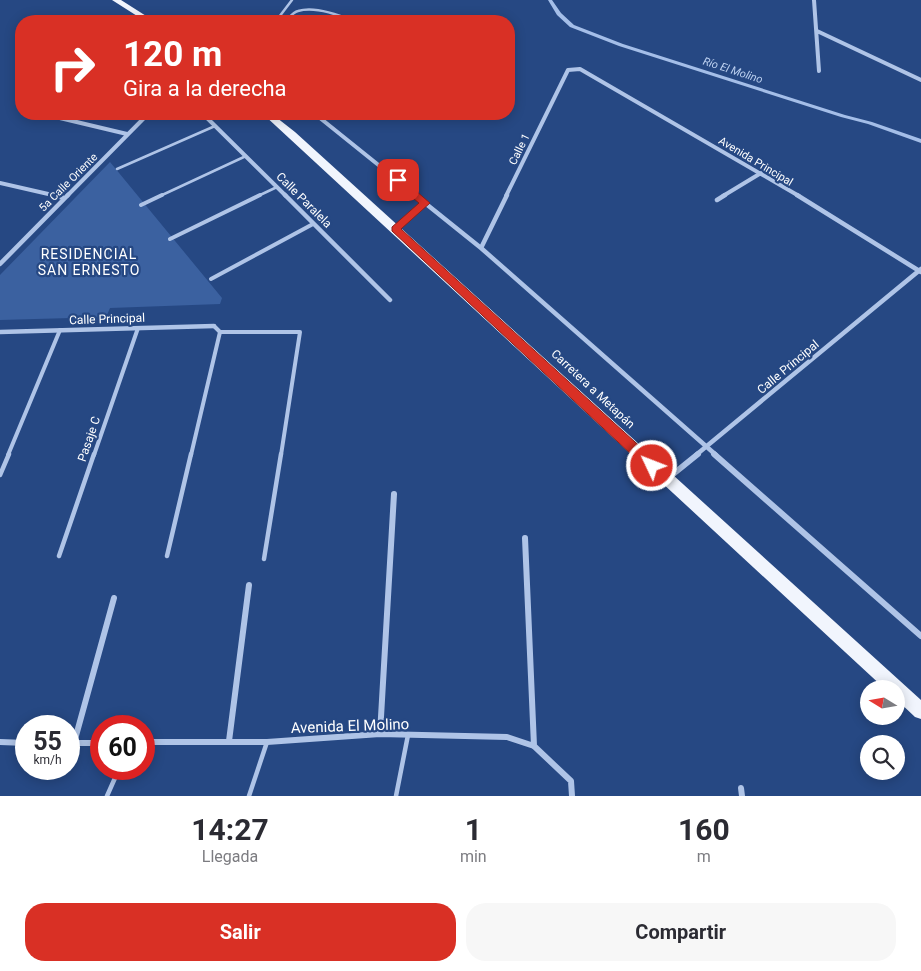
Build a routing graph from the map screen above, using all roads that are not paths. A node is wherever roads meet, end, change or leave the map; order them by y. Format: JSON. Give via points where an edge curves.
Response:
{"nodes":[{"id":1,"x":116,"y":0,"type":"edge"},
{"id":2,"x":292,"y":0,"type":"edge"},
{"id":3,"x":814,"y":0,"type":"edge"},
{"id":4,"x":140,"y":15,"type":"edge"},
{"id":5,"x":281,"y":15,"type":"edge"},
{"id":6,"x":291,"y":15,"type":"edge"},
{"id":7,"x":337,"y":15,"type":"edge"},
{"id":8,"x":817,"y":30,"type":"junction"},
{"id":9,"x":580,"y":69,"type":"joint"},
{"id":10,"x":819,"y":72,"type":"dead end"},
{"id":11,"x":921,"y":80,"type":"edge"},
{"id":12,"x":68,"y":120,"type":"edge"},
{"id":13,"x":142,"y":120,"type":"edge"},
{"id":14,"x":209,"y":120,"type":"edge"},
{"id":15,"x":274,"y":120,"type":"edge"},
{"id":16,"x":322,"y":120,"type":"edge"},
{"id":17,"x":215,"y":126,"type":"junction"},
{"id":18,"x":128,"y":134,"type":"junction"},
{"id":19,"x":246,"y":156,"type":"junction"},
{"id":20,"x":117,"y":170,"type":"dead end"},
{"id":21,"x":761,"y":173,"type":"junction"},
{"id":22,"x":0,"y":183,"type":"edge"},
{"id":23,"x":277,"y":187,"type":"junction"},
{"id":24,"x":64,"y":198,"type":"junction"},
{"id":25,"x":717,"y":200,"type":"dead end"},
{"id":26,"x":425,"y":203,"type":"junction"},
{"id":27,"x":141,"y":206,"type":"dead end"},
{"id":28,"x":314,"y":224,"type":"junction"},
{"id":29,"x":395,"y":229,"type":"junction"},
{"id":30,"x":170,"y":239,"type":"dead end"},
{"id":31,"x":481,"y":248,"type":"junction"},
{"id":32,"x":0,"y":264,"type":"edge"},
{"id":33,"x":920,"y":271,"type":"edge"},
{"id":34,"x":211,"y":279,"type":"dead end"},
{"id":35,"x":390,"y":300,"type":"dead end"},
{"id":36,"x":214,"y":326,"type":"joint"},
{"id":37,"x":138,"y":328,"type":"junction"},
{"id":38,"x":60,"y":330,"type":"junction"},
{"id":39,"x":0,"y":332,"type":"edge"},
{"id":40,"x":220,"y":332,"type":"junction"},
{"id":41,"x":708,"y":447,"type":"junction"},
{"id":42,"x":0,"y":475,"type":"edge"},
{"id":43,"x":667,"y":479,"type":"junction"},
{"id":44,"x":394,"y":494,"type":"dead end"},
{"id":45,"x":525,"y":538,"type":"dead end"},
{"id":46,"x":59,"y":556,"type":"dead end"},
{"id":47,"x":167,"y":556,"type":"dead end"},
{"id":48,"x":264,"y":559,"type":"dead end"},
{"id":49,"x":249,"y":586,"type":"dead end"},
{"id":50,"x":114,"y":598,"type":"dead end"},
{"id":51,"x":921,"y":636,"type":"edge"},
{"id":52,"x":921,"y":711,"type":"edge"},
{"id":53,"x":79,"y":715,"type":"edge"},
{"id":54,"x":380,"y":734,"type":"junction"},
{"id":55,"x":408,"y":735,"type":"junction"},
{"id":56,"x":229,"y":741,"type":"junction"},
{"id":57,"x":0,"y":742,"type":"edge"},
{"id":58,"x":155,"y":742,"type":"edge"},
{"id":59,"x":267,"y":742,"type":"junction"},
{"id":60,"x":15,"y":743,"type":"edge"},
{"id":61,"x":534,"y":746,"type":"junction"},
{"id":62,"x":114,"y":780,"type":"edge"},
{"id":63,"x":107,"y":796,"type":"edge"},
{"id":64,"x":249,"y":796,"type":"edge"},
{"id":65,"x":396,"y":796,"type":"edge"},
{"id":66,"x":572,"y":796,"type":"edge"}],
"edges":[{"from":1,"to":4,"type":"main road"},
{"from":2,"to":5,"type":"lane"},
{"from":3,"to":8,"type":"street"},
{"from":6,"to":7,"type":"lane","via":[[304,10]]},
{"from":8,"to":10,"type":"street"},
{"from":8,"to":11,"type":"street"},
{"from":9,"to":21,"type":"street","name":"Avenida Principal"},
{"from":9,"to":31,"type":"street","name":"Calle 1","via":[[568,70]]},
{"from":12,"to":18,"type":"street"},
{"from":13,"to":18,"type":"street","name":"5a Calle Oriente"},
{"from":14,"to":17,"type":"street","name":"Calle Paralela"},
{"from":15,"to":29,"type":"main road","name":"Carretera a Metapán"},
{"from":16,"to":26,"type":"street"},
{"from":17,"to":19,"type":"street","name":"Calle Paralela"},
{"from":17,"to":20,"type":"lane"},
{"from":18,"to":24,"type":"street","name":"5a Calle Oriente"},
{"from":19,"to":23,"type":"street","name":"Calle Paralela"},
{"from":19,"to":27,"type":"lane"},
{"from":21,"to":25,"type":"street"},
{"from":21,"to":33,"type":"street","name":"Avenida Principal"},
{"from":22,"to":24,"type":"street"},
{"from":23,"to":28,"type":"street","name":"Calle Paralela"},
{"from":23,"to":30,"type":"lane"},
{"from":24,"to":32,"type":"street","name":"5a Calle Oriente"},
{"from":26,"to":29,"type":"street"},
{"from":26,"to":31,"type":"street"},
{"from":28,"to":34,"type":"lane"},
{"from":28,"to":35,"type":"street","name":"Calle Paralela"},
{"from":29,"to":43,"type":"main road","name":"Carretera a Metapán"},
{"from":31,"to":41,"type":"street"},
{"from":33,"to":41,"type":"street","name":"Calle Principal"},
{"from":36,"to":37,"type":"street","name":"Calle Principal"},
{"from":36,"to":40,"type":"lane"},
{"from":37,"to":38,"type":"street","name":"Calle Principal"},
{"from":37,"to":46,"type":"lane","name":"Pasaje C"},
{"from":38,"to":39,"type":"street","name":"Calle Principal"},
{"from":38,"to":42,"type":"lane"},
{"from":40,"to":47,"type":"lane"},
{"from":40,"to":48,"type":"lane","via":[[300,332]]},
{"from":41,"to":43,"type":"street","name":"Calle Principal"},
{"from":41,"to":51,"type":"street"},
{"from":43,"to":52,"type":"main road","name":"Carretera a Metapán"},
{"from":44,"to":54,"type":"street"},
{"from":45,"to":61,"type":"street"},
{"from":49,"to":56,"type":"street"},
{"from":50,"to":53,"type":"street"},
{"from":54,"to":55,"type":"street","name":"Avenida El Molino"},
{"from":54,"to":59,"type":"street","name":"Avenida El Molino"},
{"from":55,"to":61,"type":"street","name":"Avenida El Molino","via":[[507,737]]},
{"from":55,"to":65,"type":"lane"},
{"from":56,"to":58,"type":"street","name":"Avenida El Molino"},
{"from":56,"to":59,"type":"street","name":"Avenida El Molino"},
{"from":57,"to":60,"type":"street"},
{"from":59,"to":64,"type":"lane"},
{"from":61,"to":66,"type":"street","name":"Avenida El Molino","via":[[571,781]]},
{"from":62,"to":63,"type":"lane"}]}
